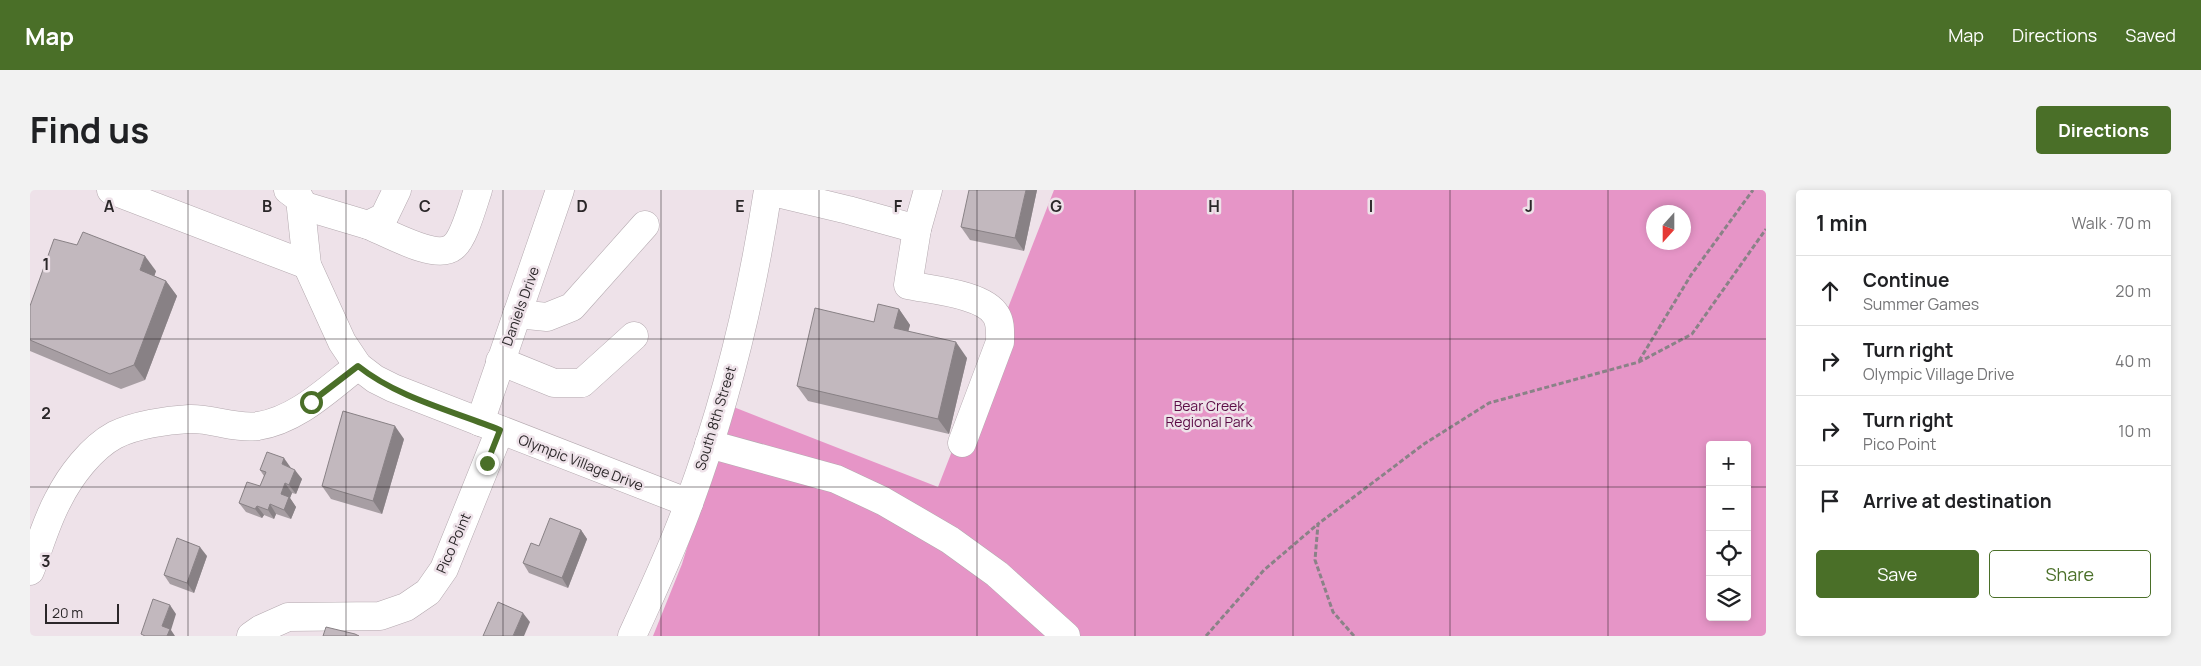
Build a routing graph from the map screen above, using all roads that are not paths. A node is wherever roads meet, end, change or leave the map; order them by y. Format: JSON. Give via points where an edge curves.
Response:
{"nodes":[{"id":1,"x":111,"y":190,"type":"edge"},
{"id":2,"x":397,"y":190,"type":"edge"},
{"id":3,"x":478,"y":190,"type":"edge"},
{"id":4,"x":560,"y":190,"type":"edge"},
{"id":5,"x":928,"y":190,"type":"edge"},
{"id":6,"x":768,"y":191,"type":"edge"},
{"id":7,"x":294,"y":197,"type":"edge"},
{"id":8,"x":368,"y":225,"type":"junction"},
{"id":9,"x":645,"y":225,"type":"dead end"},
{"id":10,"x":917,"y":229,"type":"junction"},
{"id":11,"x":307,"y":266,"type":"junction"},
{"id":12,"x":517,"y":314,"type":"junction"},
{"id":13,"x":634,"y":336,"type":"dead end"},
{"id":14,"x":500,"y":361,"type":"junction"},
{"id":15,"x":358,"y":366,"type":"junction"},
{"id":16,"x":490,"y":426,"type":"junction"},
{"id":17,"x":962,"y":443,"type":"dead end"},
{"id":18,"x":708,"y":444,"type":"junction"},
{"id":19,"x":689,"y":504,"type":"junction"},
{"id":20,"x":30,"y":571,"type":"edge"},
{"id":21,"x":251,"y":636,"type":"edge"},
{"id":22,"x":632,"y":636,"type":"edge"},
{"id":23,"x":1066,"y":636,"type":"edge"}],
"edges":[{"from":1,"to":11,"type":"street"},
{"from":2,"to":8,"type":"street","via":[[384,217]]},
{"from":3,"to":8,"type":"street","via":[[462,235],[453,248],[430,251]]},
{"from":4,"to":12,"type":"street","name":"Daniels Drive"},
{"from":5,"to":10,"type":"street"},
{"from":6,"to":10,"type":"street"},
{"from":6,"to":18,"type":"street","name":"South 8th Street","via":[[747,303]]},
{"from":7,"to":8,"type":"street"},
{"from":7,"to":11,"type":"street","name":"Olympic Village Drive"},
{"from":9,"to":12,"type":"street","via":[[572,307],[547,317]]},
{"from":10,"to":17,"type":"street","via":[[908,285],[976,299],[988,305],[1000,324],[1000,342]]},
{"from":11,"to":15,"type":"street","name":"Olympic Village Drive","via":[[342,342]]},
{"from":12,"to":14,"type":"street","name":"Daniels Drive"},
{"from":13,"to":14,"type":"street","via":[[582,383],[554,383]]},
{"from":14,"to":16,"type":"street","name":"Daniels Drive"},
{"from":15,"to":16,"type":"street","name":"Olympic Village Drive","via":[[393,388]]},
{"from":15,"to":20,"type":"street","via":[[285,418],[258,426],[230,426],[192,419],[164,421],[115,435],[90,454],[58,500]]},
{"from":16,"to":19,"type":"street","name":"Olympic Village Drive"},
{"from":16,"to":21,"type":"street","name":"Pico Point","via":[[444,569],[428,592],[406,607],[380,616],[288,618]]},
{"from":18,"to":19,"type":"street","name":"South 8th Street"},
{"from":18,"to":23,"type":"street","via":[[836,480],[883,501],[950,540],[997,574]]},
{"from":19,"to":22,"type":"street","name":"South 8th Street"}]}
